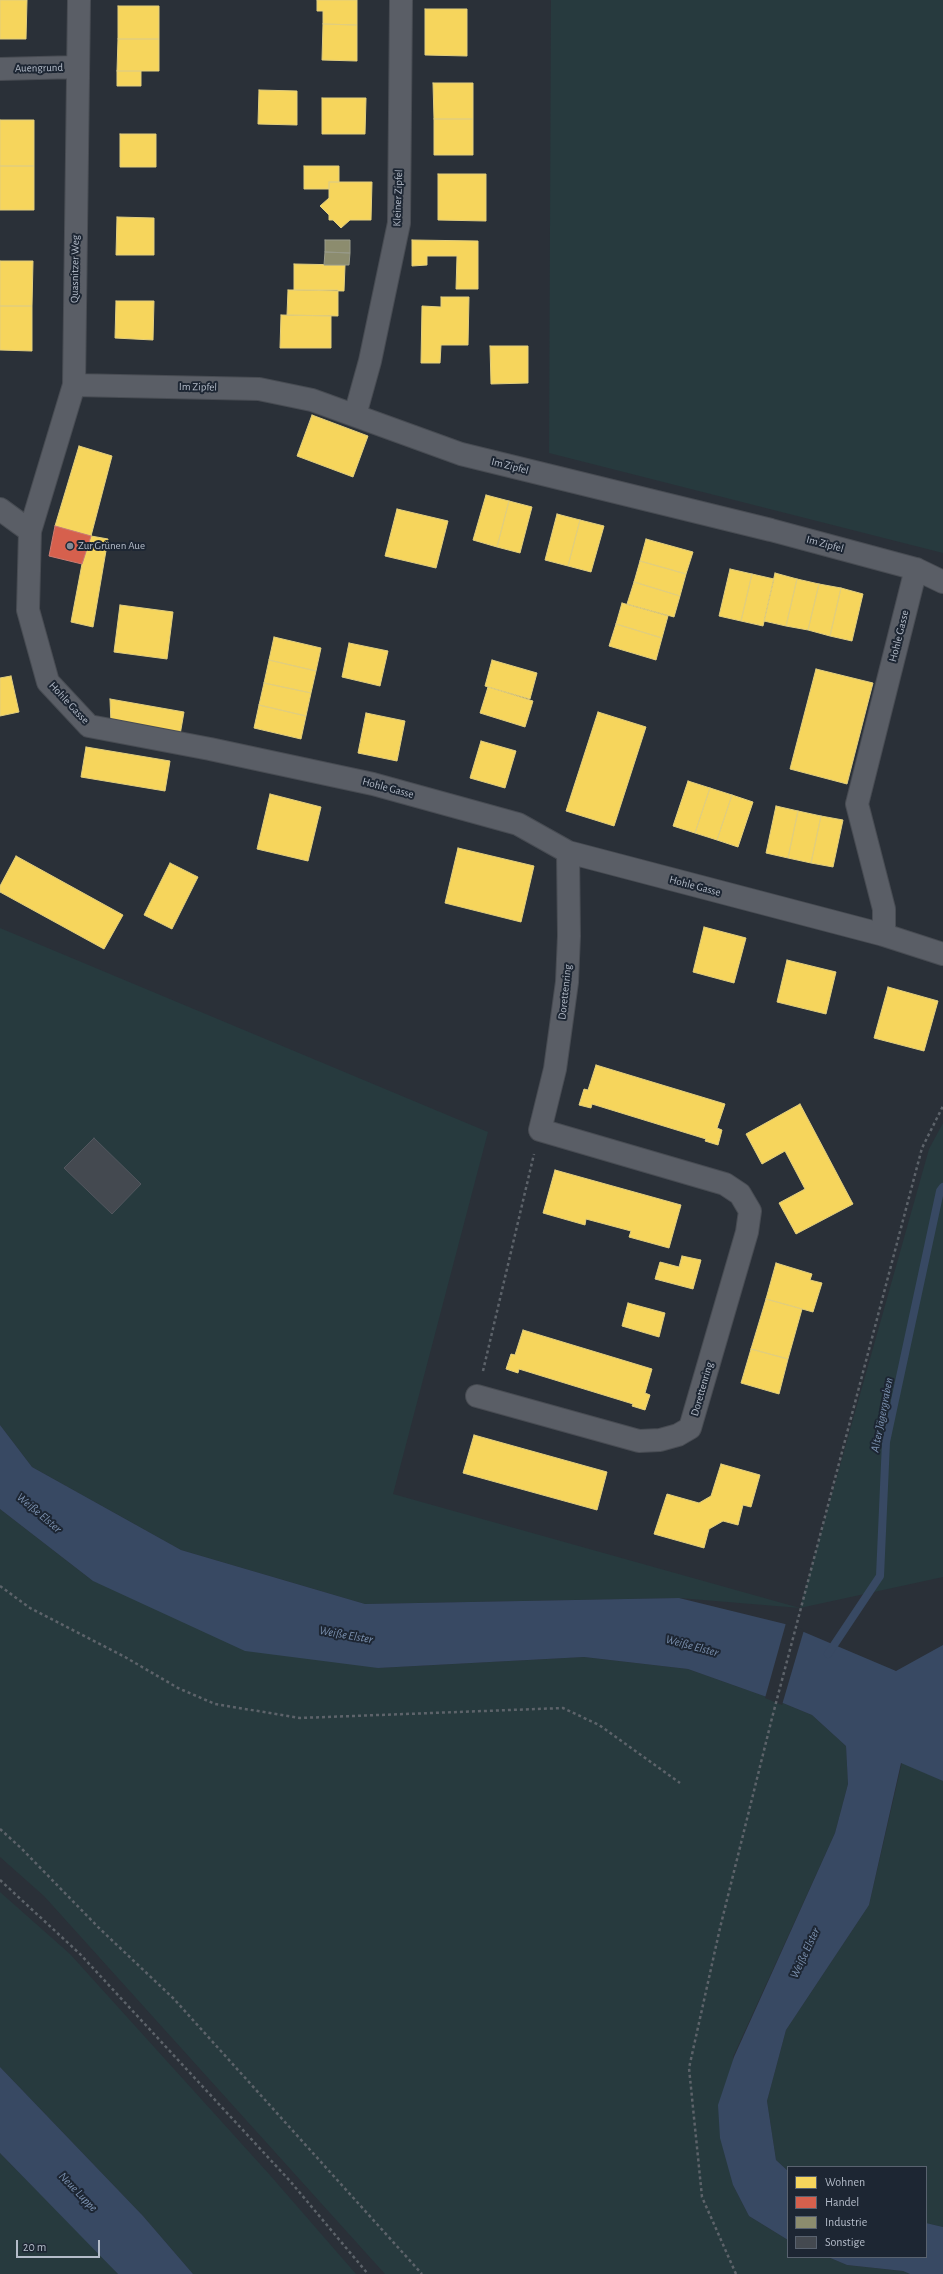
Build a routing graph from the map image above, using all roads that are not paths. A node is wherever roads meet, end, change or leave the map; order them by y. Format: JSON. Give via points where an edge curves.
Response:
{"nodes":[{"id":1,"x":78,"y":0,"type":"edge"},
{"id":2,"x":401,"y":0,"type":"edge"},
{"id":3,"x":77,"y":67,"type":"junction"},
{"id":4,"x":0,"y":69,"type":"edge"},
{"id":5,"x":74,"y":385,"type":"junction"},
{"id":6,"x":355,"y":415,"type":"junction"},
{"id":7,"x":0,"y":509,"type":"edge"},
{"id":8,"x":30,"y":531,"type":"junction"},
{"id":9,"x":916,"y":569,"type":"junction"},
{"id":10,"x":943,"y":582,"type":"edge"},
{"id":11,"x":568,"y":852,"type":"junction"},
{"id":12,"x":884,"y":935,"type":"junction"},
{"id":13,"x":943,"y":954,"type":"edge"},
{"id":14,"x":477,"y":1396,"type":"road end"}],
"edges":[{"from":1,"to":3,"type":"street","name":"Quasnitzer Weg"},
{"from":2,"to":6,"type":"street","name":"Kleiner Zipfel","via":[[399,223],[370,361]]},
{"from":3,"to":4,"type":"street","name":"Auengrund"},
{"from":3,"to":5,"type":"street","name":"Quasnitzer Weg"},
{"from":5,"to":6,"type":"street","name":"Im Zipfel","via":[[259,388],[312,400]]},
{"from":5,"to":8,"type":"street","name":"Quasnitzer Weg"},
{"from":6,"to":9,"type":"street","name":"Im Zipfel","via":[[461,454],[771,530]]},
{"from":7,"to":8,"type":"street"},
{"from":8,"to":11,"type":"street","name":"Hohle Gasse","via":[[28,610],[48,682],[89,726],[373,784],[518,824]]},
{"from":9,"to":10,"type":"street","name":"Im Zipfel"},
{"from":9,"to":12,"type":"street","name":"Hohle Gasse","via":[[856,804],[884,909]]},
{"from":11,"to":12,"type":"street","name":"Hohle Gasse"},
{"from":11,"to":14,"type":"street","name":"Dorettenring","via":[[567,982],[555,1069],[540,1130],[725,1184],[740,1194],[750,1211],[690,1428],[678,1435],[660,1440],[639,1441]]},
{"from":12,"to":13,"type":"street","name":"Hohle Gasse"}]}
